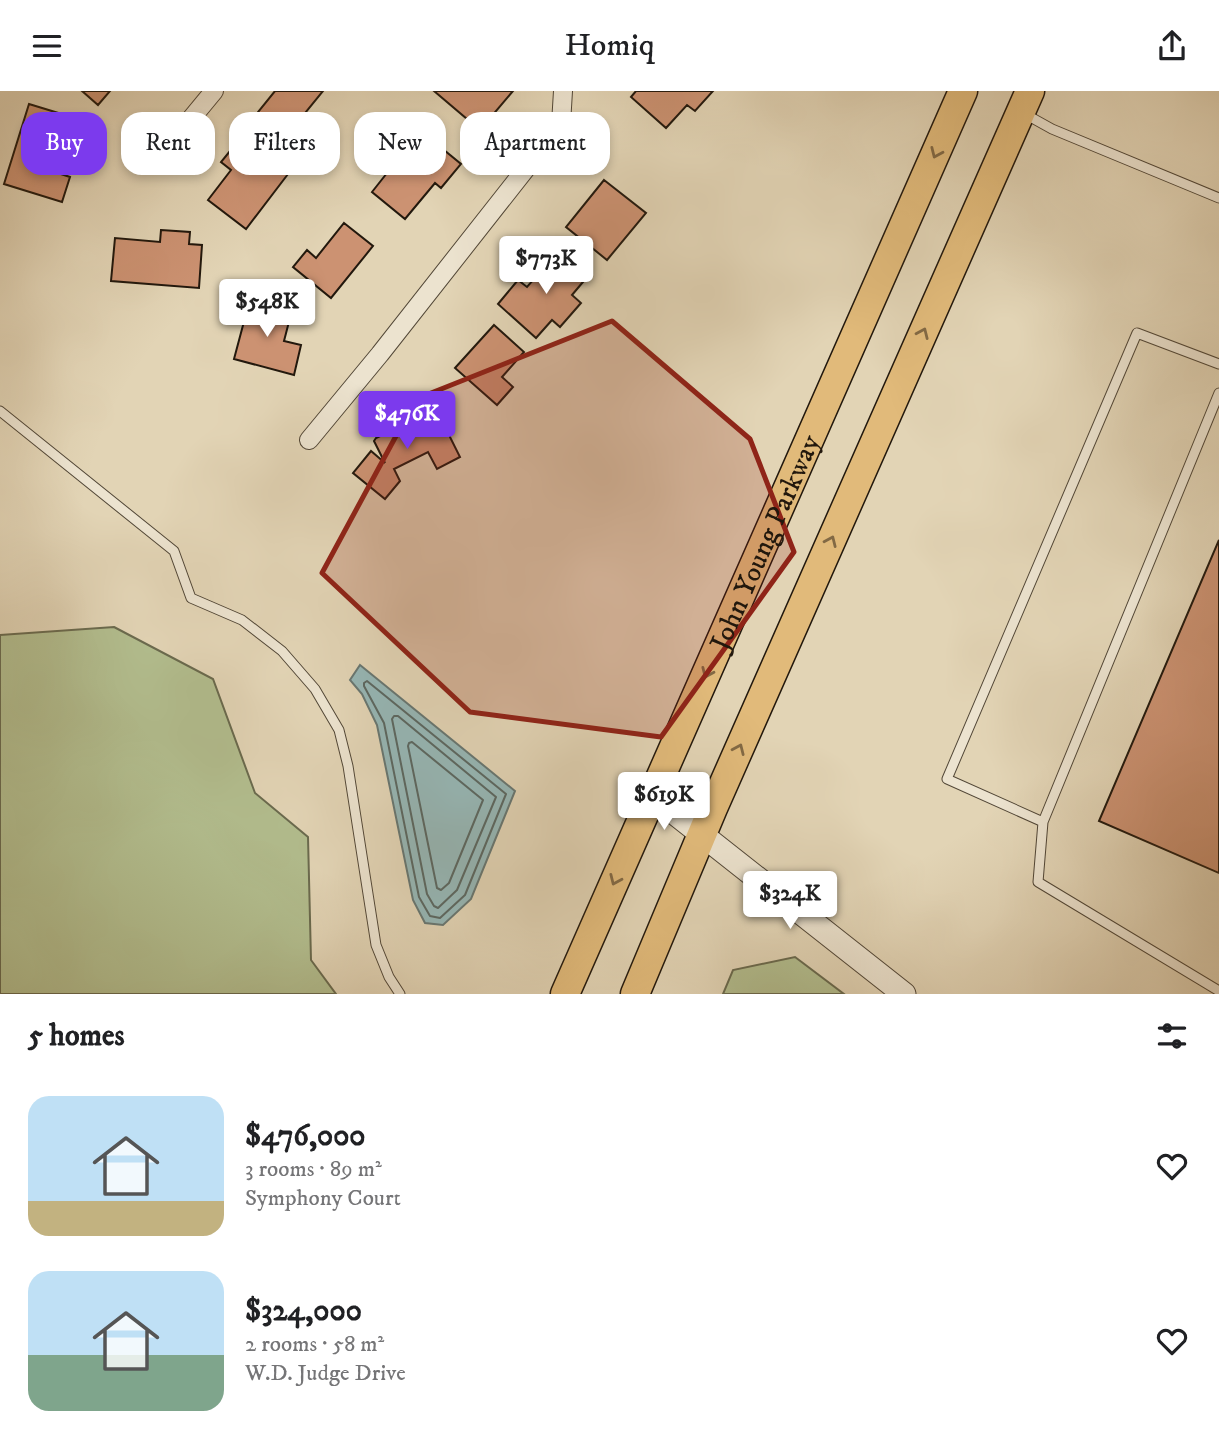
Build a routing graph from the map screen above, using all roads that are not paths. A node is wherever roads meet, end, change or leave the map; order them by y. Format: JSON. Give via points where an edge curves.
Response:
{"nodes":[{"id":1,"x":214,"y":91,"type":"edge"},
{"id":2,"x":563,"y":91,"type":"edge"},
{"id":3,"x":963,"y":91,"type":"edge"},
{"id":4,"x":1019,"y":98,"type":"edge"},
{"id":5,"x":197,"y":112,"type":"edge"},
{"id":6,"x":1219,"y":198,"type":"edge"},
{"id":7,"x":1219,"y":364,"type":"edge"},
{"id":8,"x":1219,"y":393,"type":"edge"},
{"id":9,"x":0,"y":411,"type":"edge"},
{"id":10,"x":309,"y":440,"type":"dead end"},
{"id":11,"x":653,"y":796,"type":"junction"},
{"id":12,"x":1044,"y":822,"type":"junction"},
{"id":13,"x":702,"y":834,"type":"junction"},
{"id":14,"x":1219,"y":991,"type":"edge"},
{"id":15,"x":400,"y":994,"type":"edge"},
{"id":16,"x":565,"y":994,"type":"edge"},
{"id":17,"x":635,"y":994,"type":"edge"},
{"id":18,"x":904,"y":994,"type":"edge"}],
"edges":[{"from":1,"to":5,"type":"street"},
{"from":2,"to":10,"type":"street","via":[[561,124]]},
{"from":3,"to":11,"type":"main road","name":"John Young Parkway","one_way":true},
{"from":4,"to":6,"type":"lane","via":[[1052,129]]},
{"from":13,"to":4,"type":"main road","one_way":true},
{"from":7,"to":12,"type":"lane","via":[[1137,333],[947,779]]},
{"from":8,"to":12,"type":"lane"},
{"from":9,"to":15,"type":"lane","via":[[174,551],[191,598],[242,620],[282,651],[315,689],[339,730],[376,945]]},
{"from":11,"to":13,"type":"street"},
{"from":11,"to":16,"type":"main road","name":"John Young Parkway","one_way":true},
{"from":12,"to":14,"type":"lane","via":[[1038,882]]},
{"from":13,"to":17,"type":"main road"},
{"from":13,"to":18,"type":"street"}]}
